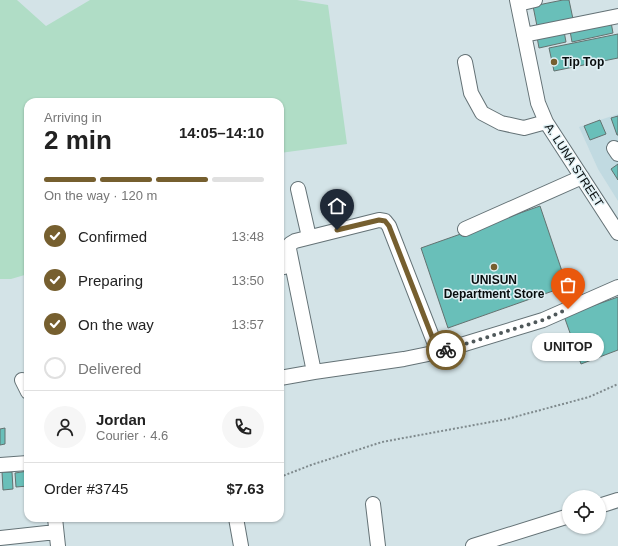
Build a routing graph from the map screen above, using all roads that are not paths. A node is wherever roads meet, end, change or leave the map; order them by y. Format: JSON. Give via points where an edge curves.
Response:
{"nodes":[{"id":1,"x":535,"y":0,"type":"edge"},
{"id":2,"x":518,"y":2,"type":"edge"},
{"id":3,"x":618,"y":16,"type":"edge"},
{"id":4,"x":524,"y":36,"type":"junction"},
{"id":5,"x":465,"y":62,"type":"dead end"},
{"id":6,"x":546,"y":122,"type":"junction"},
{"id":7,"x":582,"y":177,"type":"junction"},
{"id":8,"x":298,"y":189,"type":"dead end"},
{"id":9,"x":465,"y":229,"type":"dead end"},
{"id":10,"x":618,"y":234,"type":"edge"},
{"id":11,"x":309,"y":237,"type":"junction"},
{"id":12,"x":286,"y":266,"type":"edge"},
{"id":13,"x":618,"y":287,"type":"edge"},
{"id":14,"x":438,"y":352,"type":"junction"},
{"id":15,"x":314,"y":372,"type":"junction"},
{"id":16,"x":284,"y":377,"type":"edge"},
{"id":17,"x":24,"y":463,"type":"edge"},
{"id":18,"x":0,"y":465,"type":"edge"},
{"id":19,"x":618,"y":500,"type":"edge"},
{"id":20,"x":372,"y":504,"type":"dead end"},
{"id":21,"x":606,"y":504,"type":"edge"},
{"id":22,"x":562,"y":518,"type":"edge"},
{"id":23,"x":55,"y":522,"type":"edge"},
{"id":24,"x":237,"y":522,"type":"edge"},
{"id":25,"x":0,"y":538,"type":"edge"},
{"id":26,"x":57,"y":539,"type":"edge"},
{"id":27,"x":241,"y":546,"type":"edge"},
{"id":28,"x":378,"y":546,"type":"edge"},
{"id":29,"x":473,"y":546,"type":"edge"}],
"edges":[{"from":1,"to":2,"type":"street"},
{"from":2,"to":4,"type":"street","name":"A. LUNA STREET"},
{"from":3,"to":4,"type":"street"},
{"from":4,"to":6,"type":"street","name":"A. LUNA STREET","via":[[538,103]]},
{"from":5,"to":6,"type":"street","via":[[471,93],[482,113],[501,123],[524,128]]},
{"from":6,"to":7,"type":"street","name":"A. LUNA STREET"},
{"from":7,"to":9,"type":"street"},
{"from":7,"to":10,"type":"street","name":"A. LUNA STREET"},
{"from":8,"to":11,"type":"street"},
{"from":11,"to":12,"type":"street","via":[[295,240],[290,244]]},
{"from":11,"to":14,"type":"street","via":[[379,220],[385,221]]},
{"from":12,"to":15,"type":"street"},
{"from":13,"to":14,"type":"street","via":[[543,320]]},
{"from":14,"to":15,"type":"street"},
{"from":15,"to":16,"type":"street"},
{"from":17,"to":18,"type":"street"},
{"from":19,"to":21,"type":"street"},
{"from":20,"to":28,"type":"street"},
{"from":22,"to":29,"type":"street"},
{"from":23,"to":26,"type":"street"},
{"from":24,"to":27,"type":"street"},
{"from":25,"to":26,"type":"street"}]}
